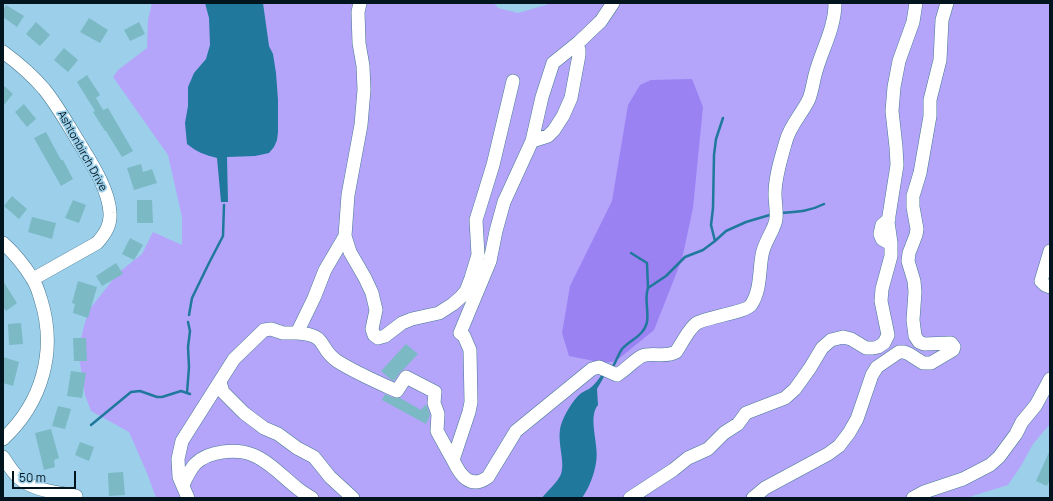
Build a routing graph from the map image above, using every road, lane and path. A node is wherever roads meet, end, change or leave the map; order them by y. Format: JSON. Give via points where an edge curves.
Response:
{"nodes":[{"id":1,"x":360,"y":3,"type":"edge"},
{"id":2,"x":613,"y":3,"type":"edge"},
{"id":3,"x":835,"y":3,"type":"edge"},
{"id":4,"x":916,"y":3,"type":"edge"},
{"id":5,"x":947,"y":3,"type":"edge"},
{"id":6,"x":577,"y":44,"type":"junction"},
{"id":7,"x":3,"y":52,"type":"edge"},
{"id":8,"x":514,"y":81,"type":"dead end"},
{"id":9,"x":532,"y":141,"type":"junction"},
{"id":10,"x":345,"y":236,"type":"junction"},
{"id":11,"x":3,"y":243,"type":"edge"},
{"id":12,"x":1050,"y":251,"type":"edge"},
{"id":13,"x":33,"y":279,"type":"junction"},
{"id":14,"x":1050,"y":287,"type":"edge"},
{"id":15,"x":297,"y":333,"type":"junction"},
{"id":16,"x":1050,"y":379,"type":"edge"},
{"id":17,"x":220,"y":382,"type":"junction"},
{"id":18,"x":3,"y":439,"type":"edge"},
{"id":19,"x":3,"y":457,"type":"edge"},
{"id":20,"x":453,"y":460,"type":"junction"},
{"id":21,"x":183,"y":485,"type":"junction"},
{"id":22,"x":76,"y":496,"type":"dead end"},
{"id":23,"x":188,"y":498,"type":"edge"},
{"id":24,"x":312,"y":498,"type":"edge"},
{"id":25,"x":353,"y":498,"type":"edge"},
{"id":26,"x":630,"y":498,"type":"edge"},
{"id":27,"x":753,"y":498,"type":"edge"},
{"id":28,"x":913,"y":498,"type":"edge"}],
"edges":[{"from":1,"to":10,"type":"street","via":[[359,43],[364,90],[361,125],[348,195]]},
{"from":2,"to":6,"type":"street","via":[[601,21]]},
{"from":3,"to":20,"type":"street","via":[[833,21],[809,98],[792,126],[786,142],[775,190],[775,223],[764,246],[760,280],[751,306],[696,324],[672,354],[641,357],[617,375],[599,367],[592,369],[516,431],[484,480],[475,482],[466,479],[458,471]]},
{"from":4,"to":26,"type":"street","via":[[894,87],[892,111],[897,164],[889,219],[890,256],[881,301],[888,335],[884,343],[878,347],[866,348],[843,337],[831,340],[822,348],[795,389],[785,398],[746,413],[738,424],[724,433],[708,450],[688,458]]},
{"from":5,"to":27,"type":"street","via":[[942,20],[940,60],[930,100],[930,116],[920,173],[912,196],[917,229],[908,261],[914,281],[915,336],[924,344],[951,343],[953,350],[931,363],[923,363],[909,354],[899,352],[877,366],[857,419],[839,446],[765,488]]},
{"from":6,"to":9,"type":"street","via":[[553,63]]},
{"from":6,"to":9,"type":"street","via":[[579,55],[569,103],[563,116],[551,132]]},
{"from":7,"to":13,"type":"street","name":"Ashtonbirch Drive","via":[[33,77],[61,113],[92,165],[109,202],[108,228],[98,243]]},
{"from":8,"to":10,"type":"street","via":[[476,220],[478,255],[471,278],[461,297],[439,313],[402,323],[385,336],[378,338],[372,329],[376,310],[372,292],[350,252]]},
{"from":9,"to":20,"type":"street","via":[[504,202],[490,261],[460,333],[470,350],[471,402]]},
{"from":10,"to":15,"type":"street","via":[[325,270]]},
{"from":11,"to":13,"type":"street","via":[[16,255]]},
{"from":12,"to":14,"type":"street","via":[[1041,281]]},
{"from":13,"to":18,"type":"street","via":[[46,322],[46,360],[41,384],[30,406]]},
{"from":15,"to":17,"type":"street","via":[[264,330],[234,359]]},
{"from":15,"to":20,"type":"street","via":[[313,335],[335,360],[398,391],[406,377],[435,392],[437,431]]},
{"from":16,"to":28,"type":"street","via":[[1016,434],[990,465]]},
{"from":17,"to":21,"type":"street","via":[[182,441],[178,477]]},
{"from":17,"to":25,"type":"street","via":[[223,392],[244,413],[264,428],[314,457],[330,477]]},
{"from":19,"to":22,"type":"street","via":[[25,482],[41,489]]},
{"from":21,"to":23,"type":"street"},
{"from":21,"to":24,"type":"street","via":[[195,464],[203,458],[216,453],[236,452],[253,455]]}]}
